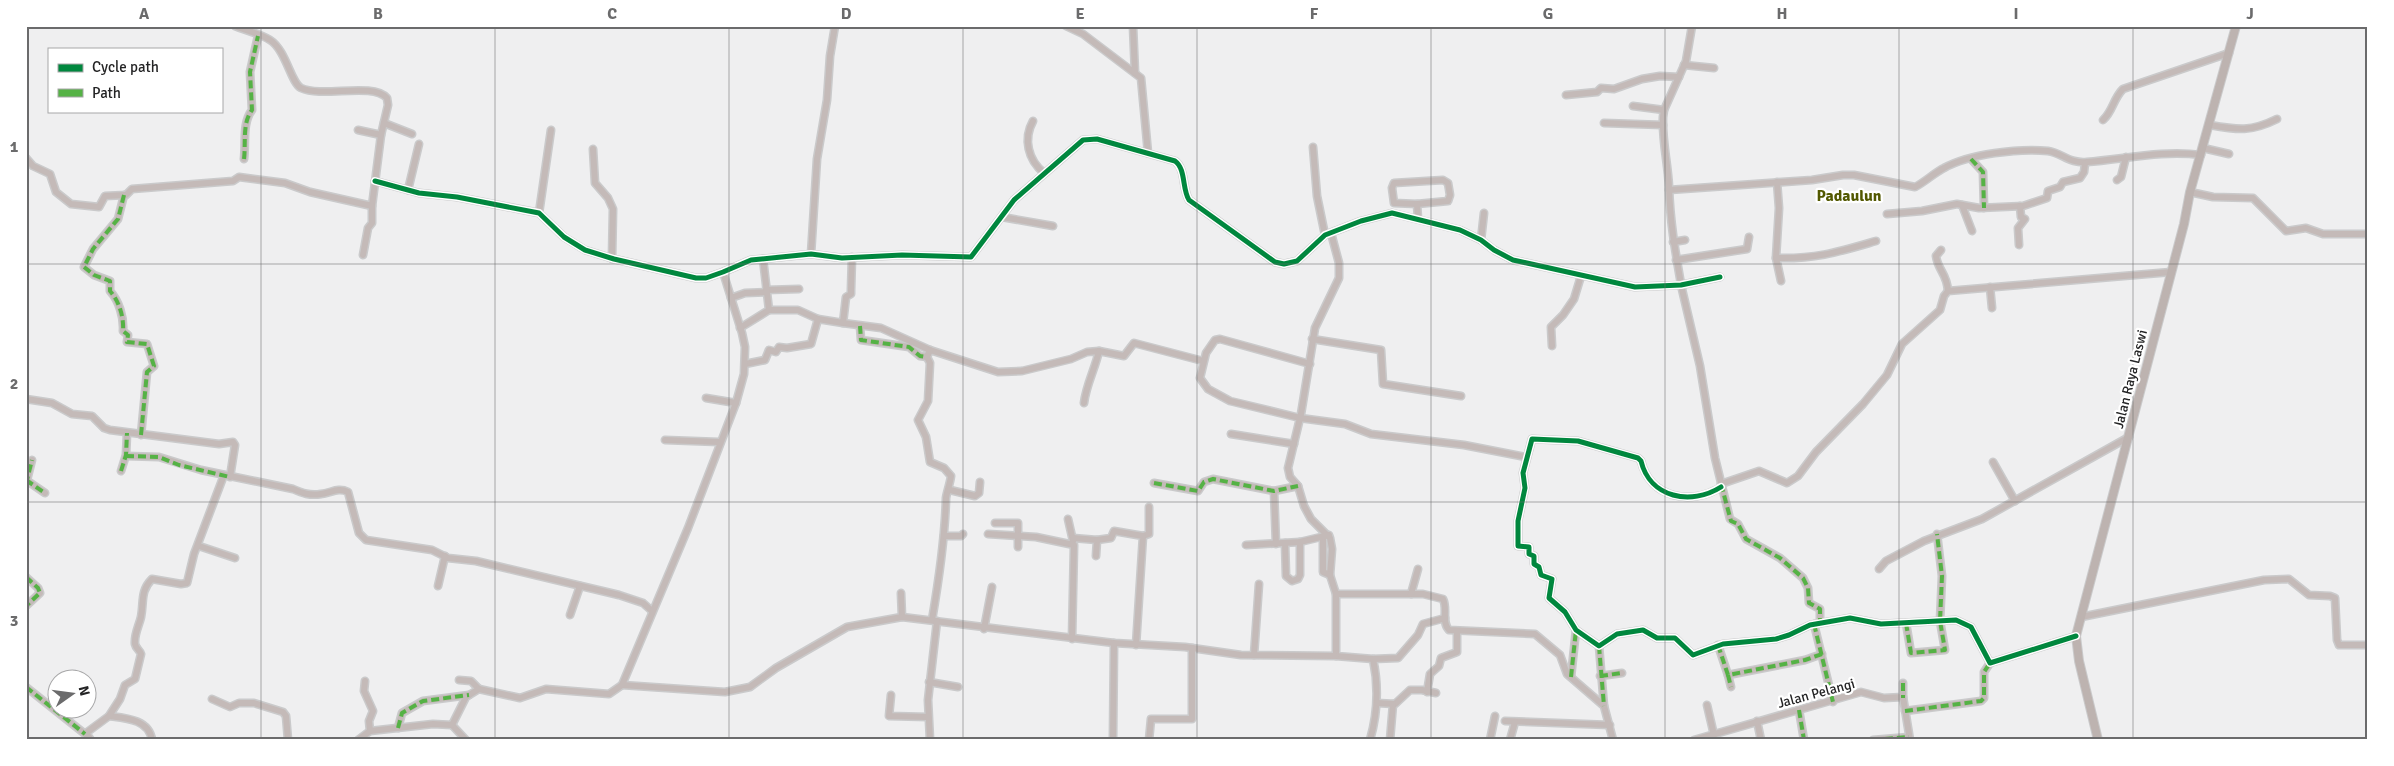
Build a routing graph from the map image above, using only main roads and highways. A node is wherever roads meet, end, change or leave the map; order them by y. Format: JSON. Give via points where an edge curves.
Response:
{"nodes":[{"id":1,"x":2236,"y":26,"type":"edge"},
{"id":2,"x":2098,"y":740,"type":"edge"}],
"edges":[{"from":1,"to":2,"type":"main road","name":"Jalan Raya Laswi","via":[[2076,636]]}]}
